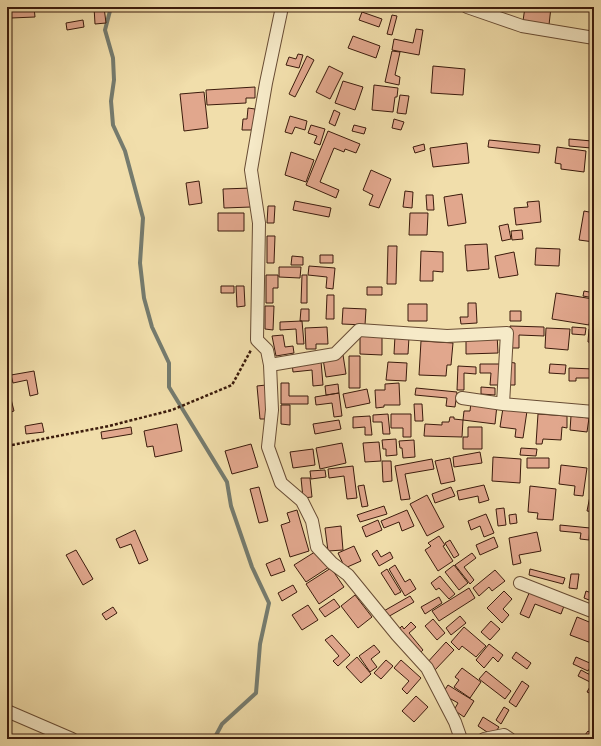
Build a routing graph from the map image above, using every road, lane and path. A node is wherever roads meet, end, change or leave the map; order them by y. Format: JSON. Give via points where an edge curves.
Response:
{"nodes":[{"id":1,"x":282,"y":7,"type":"edge"},
{"id":2,"x":467,"y":7,"type":"edge"},
{"id":3,"x":594,"y":38,"type":"edge"},
{"id":4,"x":257,"y":340,"type":"junction"},
{"id":5,"x":270,"y":365,"type":"junction"},
{"id":6,"x":462,"y":398,"type":"dead end"},
{"id":7,"x":503,"y":404,"type":"junction"},
{"id":8,"x":594,"y":412,"type":"edge"},
{"id":9,"x":7,"y":446,"type":"edge"},
{"id":10,"x":520,"y":582,"type":"dead end"},
{"id":11,"x":594,"y":612,"type":"edge"},
{"id":12,"x":7,"y":711,"type":"edge"},
{"id":13,"x":72,"y":739,"type":"edge"},
{"id":14,"x":461,"y":739,"type":"edge"},
{"id":15,"x":484,"y":739,"type":"edge"},
{"id":16,"x":510,"y":739,"type":"edge"}],
"edges":[{"from":1,"to":4,"type":"street","via":[[251,170],[259,222]]},
{"from":2,"to":3,"type":"street","via":[[522,26]]},
{"from":4,"to":5,"type":"street","via":[[267,350]]},
{"from":4,"to":9,"type":"path","via":[[232,385],[172,410],[109,426]]},
{"from":5,"to":7,"type":"street","via":[[336,354],[359,330],[447,336],[508,333]]},
{"from":5,"to":14,"type":"street","via":[[272,410],[268,447],[281,483],[302,501],[312,521],[317,547],[348,575],[427,668]]},
{"from":6,"to":7,"type":"street"},
{"from":7,"to":8,"type":"street"},
{"from":10,"to":11,"type":"street"},
{"from":12,"to":13,"type":"street"},
{"from":15,"to":16,"type":"street","via":[[504,735]]}]}
